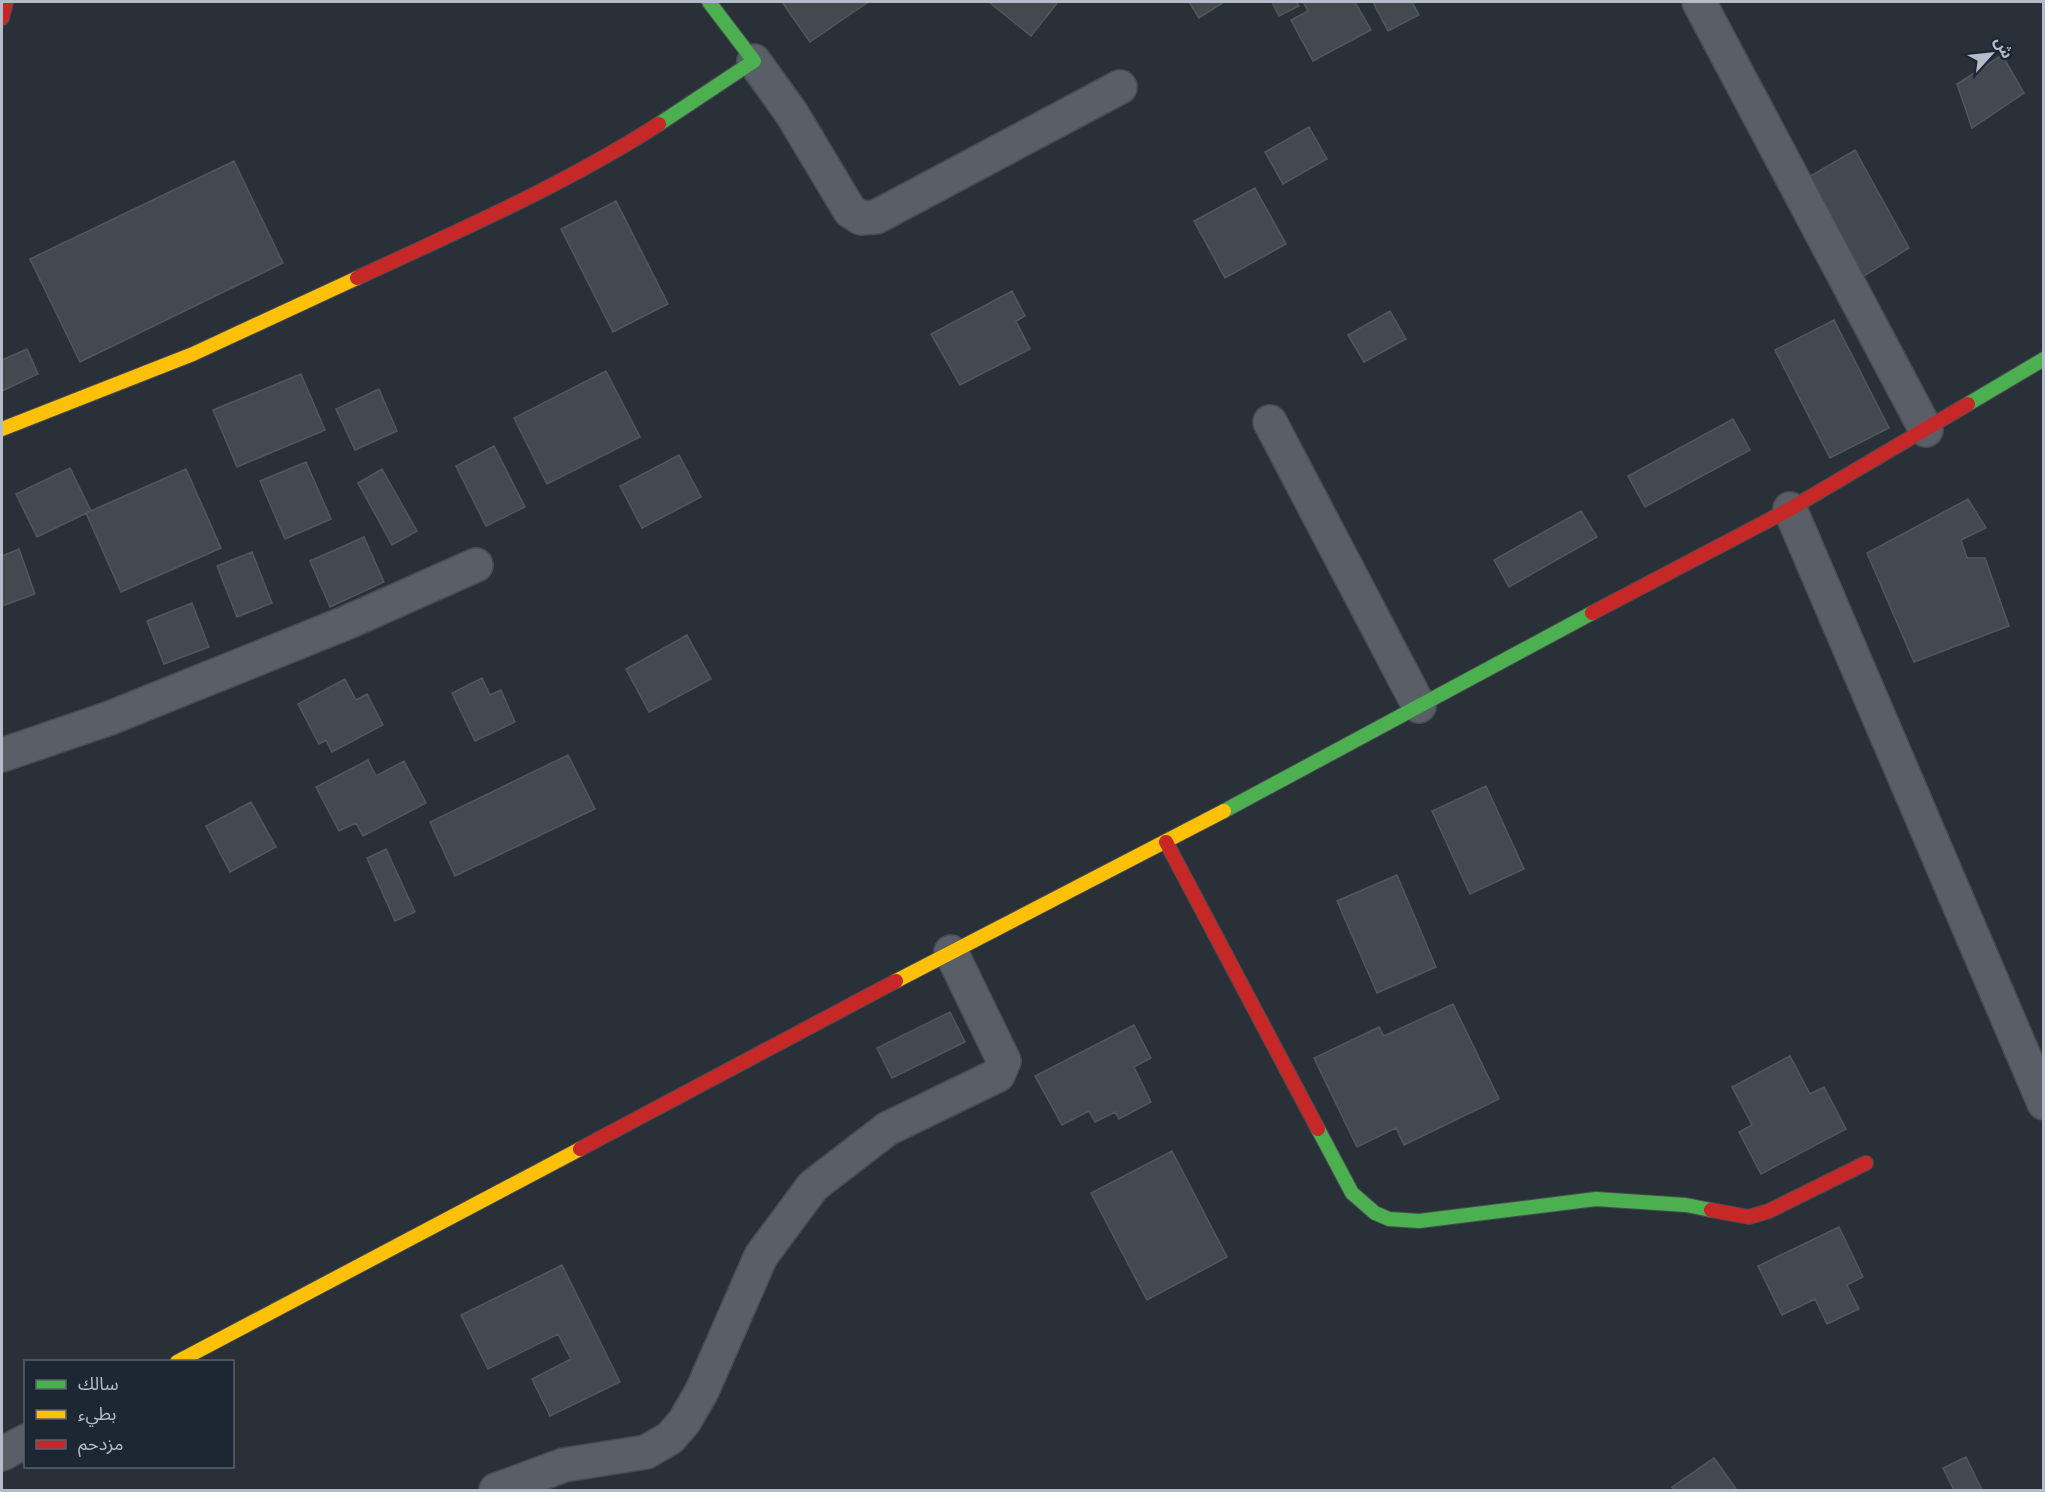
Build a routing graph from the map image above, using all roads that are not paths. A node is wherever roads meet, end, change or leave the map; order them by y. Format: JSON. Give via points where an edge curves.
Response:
{"nodes":[{"id":1,"x":6,"y":2,"type":"edge"},
{"id":2,"x":709,"y":2,"type":"edge"},
{"id":3,"x":1699,"y":2,"type":"edge"},
{"id":4,"x":2,"y":18,"type":"edge"},
{"id":5,"x":754,"y":60,"type":"junction"},
{"id":6,"x":1120,"y":87,"type":"dead end"},
{"id":7,"x":2043,"y":359,"type":"edge"},
{"id":8,"x":1270,"y":422,"type":"dead end"},
{"id":9,"x":2,"y":429,"type":"edge"},
{"id":10,"x":1926,"y":430,"type":"junction"},
{"id":11,"x":1790,"y":509,"type":"junction"},
{"id":12,"x":476,"y":565,"type":"dead end"},
{"id":13,"x":1419,"y":706,"type":"junction"},
{"id":14,"x":2,"y":755,"type":"edge"},
{"id":15,"x":1166,"y":842,"type":"junction"},
{"id":16,"x":951,"y":952,"type":"junction"},
{"id":17,"x":2043,"y":1103,"type":"edge"},
{"id":18,"x":1866,"y":1163,"type":"dead end"},
{"id":19,"x":181,"y":1360,"type":"edge"},
{"id":20,"x":24,"y":1443,"type":"edge"},
{"id":21,"x":2,"y":1454,"type":"edge"},
{"id":22,"x":496,"y":1491,"type":"edge"}],
"edges":[{"from":1,"to":4,"type":"street"},
{"from":2,"to":5,"type":"street"},
{"from":3,"to":10,"type":"street"},
{"from":5,"to":6,"type":"street","via":[[792,114],[850,211],[861,218],[876,217]]},
{"from":5,"to":9,"type":"street","via":[[625,146],[535,195],[192,354]]},
{"from":7,"to":10,"type":"street"},
{"from":8,"to":13,"type":"street"},
{"from":10,"to":11,"type":"street"},
{"from":11,"to":13,"type":"street"},
{"from":11,"to":17,"type":"street"},
{"from":12,"to":14,"type":"street","via":[[348,622],[110,718]]},
{"from":13,"to":15,"type":"street"},
{"from":15,"to":16,"type":"street"},
{"from":15,"to":18,"type":"street","via":[[1352,1193],[1370,1212],[1393,1220],[1419,1221],[1596,1199],[1686,1206],[1749,1217]]},
{"from":16,"to":19,"type":"street"},
{"from":16,"to":22,"type":"street","via":[[1004,1061],[998,1075],[887,1129],[813,1186],[761,1256],[702,1391],[670,1438],[646,1452],[564,1466]]},
{"from":20,"to":21,"type":"street"}]}
